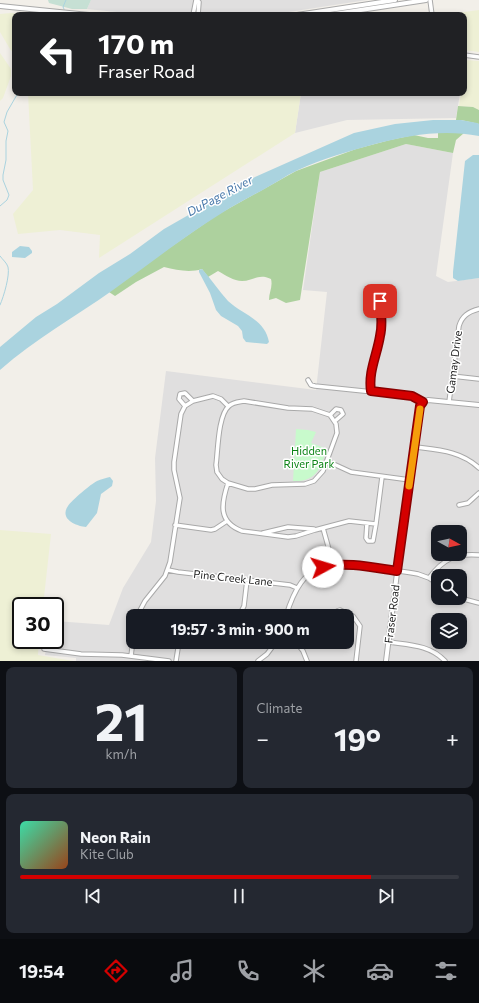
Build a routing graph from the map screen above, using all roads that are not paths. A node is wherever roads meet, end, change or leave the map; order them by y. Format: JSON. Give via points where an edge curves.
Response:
{"nodes":[{"id":1,"x":197,"y":0,"type":"edge"},
{"id":2,"x":395,"y":0,"type":"edge"},
{"id":3,"x":426,"y":0,"type":"edge"},
{"id":4,"x":430,"y":0,"type":"edge"},
{"id":5,"x":0,"y":6,"type":"edge"},
{"id":6,"x":59,"y":12,"type":"edge"},
{"id":7,"x":194,"y":12,"type":"edge"},
{"id":8,"x":198,"y":12,"type":"edge"},
{"id":9,"x":317,"y":12,"type":"edge"},
{"id":10,"x":348,"y":12,"type":"edge"},
{"id":11,"x":432,"y":12,"type":"edge"},
{"id":12,"x":467,"y":56,"type":"edge"},
{"id":13,"x":479,"y":57,"type":"edge"},
{"id":14,"x":380,"y":301,"type":"dead end"},
{"id":15,"x":479,"y":309,"type":"edge"},
{"id":16,"x":452,"y":376,"type":"junction"},
{"id":17,"x":479,"y":379,"type":"edge"},
{"id":18,"x":308,"y":380,"type":"dead end"},
{"id":19,"x":371,"y":391,"type":"junction"},
{"id":20,"x":192,"y":401,"type":"junction"},
{"id":21,"x":423,"y":402,"type":"junction"},
{"id":22,"x":449,"y":402,"type":"junction"},
{"id":23,"x":479,"y":405,"type":"edge"},
{"id":24,"x":185,"y":406,"type":"junction"},
{"id":25,"x":228,"y":406,"type":"junction"},
{"id":26,"x":330,"y":415,"type":"junction"},
{"id":27,"x":335,"y":421,"type":"junction"},
{"id":28,"x":415,"y":447,"type":"junction"},
{"id":29,"x":327,"y":461,"type":"junction"},
{"id":30,"x":479,"y":468,"type":"edge"},
{"id":31,"x":382,"y":477,"type":"junction"},
{"id":32,"x":410,"y":480,"type":"junction"},
{"id":33,"x":228,"y":483,"type":"junction"},
{"id":34,"x":479,"y":493,"type":"edge"},
{"id":35,"x":459,"y":505,"type":"dead end"},
{"id":36,"x":227,"y":521,"type":"junction"},
{"id":37,"x":367,"y":523,"type":"junction"},
{"id":38,"x":376,"y":524,"type":"junction"},
{"id":39,"x":175,"y":525,"type":"junction"},
{"id":40,"x":323,"y":528,"type":"junction"},
{"id":41,"x":315,"y":530,"type":"junction"},
{"id":42,"x":260,"y":533,"type":"junction"},
{"id":43,"x":479,"y":555,"type":"edge"},
{"id":44,"x":331,"y":565,"type":"junction"},
{"id":45,"x":168,"y":570,"type":"junction"},
{"id":46,"x":397,"y":571,"type":"junction"},
{"id":47,"x":429,"y":578,"type":"joint"},
{"id":48,"x":247,"y":580,"type":"junction"},
{"id":49,"x":297,"y":588,"type":"junction"},
{"id":50,"x":467,"y":600,"type":"edge"},
{"id":51,"x":479,"y":603,"type":"edge"},
{"id":52,"x":141,"y":609,"type":"edge"},
{"id":53,"x":242,"y":609,"type":"edge"},
{"id":54,"x":289,"y":609,"type":"edge"},
{"id":55,"x":354,"y":617,"type":"edge"},
{"id":56,"x":388,"y":642,"type":"junction"},
{"id":57,"x":44,"y":649,"type":"dead end"},
{"id":58,"x":132,"y":649,"type":"edge"},
{"id":59,"x":178,"y":649,"type":"edge"},
{"id":60,"x":270,"y":649,"type":"edge"},
{"id":61,"x":301,"y":649,"type":"edge"},
{"id":62,"x":131,"y":656,"type":"junction"},
{"id":63,"x":169,"y":661,"type":"edge"},
{"id":64,"x":176,"y":661,"type":"edge"},
{"id":65,"x":259,"y":661,"type":"edge"},
{"id":66,"x":307,"y":661,"type":"edge"},
{"id":67,"x":356,"y":661,"type":"edge"},
{"id":68,"x":386,"y":661,"type":"edge"},
{"id":69,"x":445,"y":661,"type":"edge"}],
"edges":[{"from":1,"to":7,"type":"street"},
{"from":1,"to":8,"type":"street"},
{"from":2,"to":9,"type":"street"},
{"from":3,"to":10,"type":"street"},
{"from":4,"to":11,"type":"street"},
{"from":5,"to":6,"type":"street"},
{"from":12,"to":13,"type":"street"},
{"from":14,"to":19,"type":"street","via":[[381,330],[372,365]]},
{"from":15,"to":16,"type":"street","name":"Gamay Drive","via":[[465,315],[461,320]]},
{"from":16,"to":17,"type":"street"},
{"from":16,"to":22,"type":"street","name":"Gamay Drive"},
{"from":18,"to":19,"type":"street","via":[[311,385],[316,386]]},
{"from":19,"to":21,"type":"street","via":[[412,396]]},
{"from":20,"to":24,"type":"street"},
{"from":20,"to":24,"type":"street","via":[[185,393],[180,394],[179,399]]},
{"from":20,"to":25,"type":"street","via":[[213,396]]},
{"from":21,"to":22,"type":"street"},
{"from":21,"to":28,"type":"street","name":"Fraser Road","via":[[420,406]]},
{"from":22,"to":23,"type":"street"},
{"from":24,"to":39,"type":"street","via":[[181,414],[174,462],[180,498]]},
{"from":25,"to":26,"type":"street","via":[[244,401],[312,409]]},
{"from":25,"to":33,"type":"street","via":[[222,416],[216,465],[217,472]]},
{"from":26,"to":27,"type":"street"},
{"from":26,"to":27,"type":"street","via":[[336,409],[341,410],[343,414]]},
{"from":27,"to":29,"type":"street","via":[[337,435]]},
{"from":28,"to":30,"type":"street","via":[[453,452]]},
{"from":28,"to":32,"type":"street","name":"Fraser Road"},
{"from":29,"to":31,"type":"street","via":[[351,472]]},
{"from":29,"to":33,"type":"street","via":[[317,478],[305,484],[248,489]]},
{"from":31,"to":32,"type":"street"},
{"from":31,"to":38,"type":"street"},
{"from":32,"to":46,"type":"street","name":"Fraser Road"},
{"from":33,"to":36,"type":"street","via":[[222,506]]},
{"from":34,"to":35,"type":"street","via":[[468,503]]},
{"from":36,"to":39,"type":"street","via":[[211,530]]},
{"from":36,"to":42,"type":"street","via":[[236,529]]},
{"from":37,"to":38,"type":"street"},
{"from":37,"to":38,"type":"street","via":[[368,542],[373,541]]},
{"from":37,"to":40,"type":"street","via":[[349,521]]},
{"from":39,"to":45,"type":"street"},
{"from":40,"to":41,"type":"street"},
{"from":40,"to":44,"type":"street"},
{"from":41,"to":42,"type":"street","via":[[288,527]]},
{"from":41,"to":42,"type":"street","via":[[288,537]]},
{"from":43,"to":47,"type":"street","via":[[452,557]]},
{"from":44,"to":46,"type":"street"},
{"from":44,"to":49,"type":"street","via":[[315,571]]},
{"from":45,"to":48,"type":"street","name":"Pine Creek Lane"},
{"from":45,"to":52,"type":"street"},
{"from":46,"to":47,"type":"street"},
{"from":46,"to":56,"type":"street","name":"Fraser Road"},
{"from":48,"to":49,"type":"street","name":"Pine Creek Lane"},
{"from":48,"to":53,"type":"street"},
{"from":49,"to":54,"type":"street"},
{"from":50,"to":51,"type":"street"},
{"from":55,"to":67,"type":"street","via":[[360,626]]},
{"from":56,"to":68,"type":"street","name":"Fraser Road"},
{"from":56,"to":69,"type":"street","via":[[426,648],[434,651]]},
{"from":57,"to":62,"type":"street","via":[[81,654]]},
{"from":58,"to":62,"type":"street"},
{"from":59,"to":64,"type":"street"},
{"from":60,"to":65,"type":"street"},
{"from":61,"to":66,"type":"street"},
{"from":62,"to":63,"type":"street"}]}
